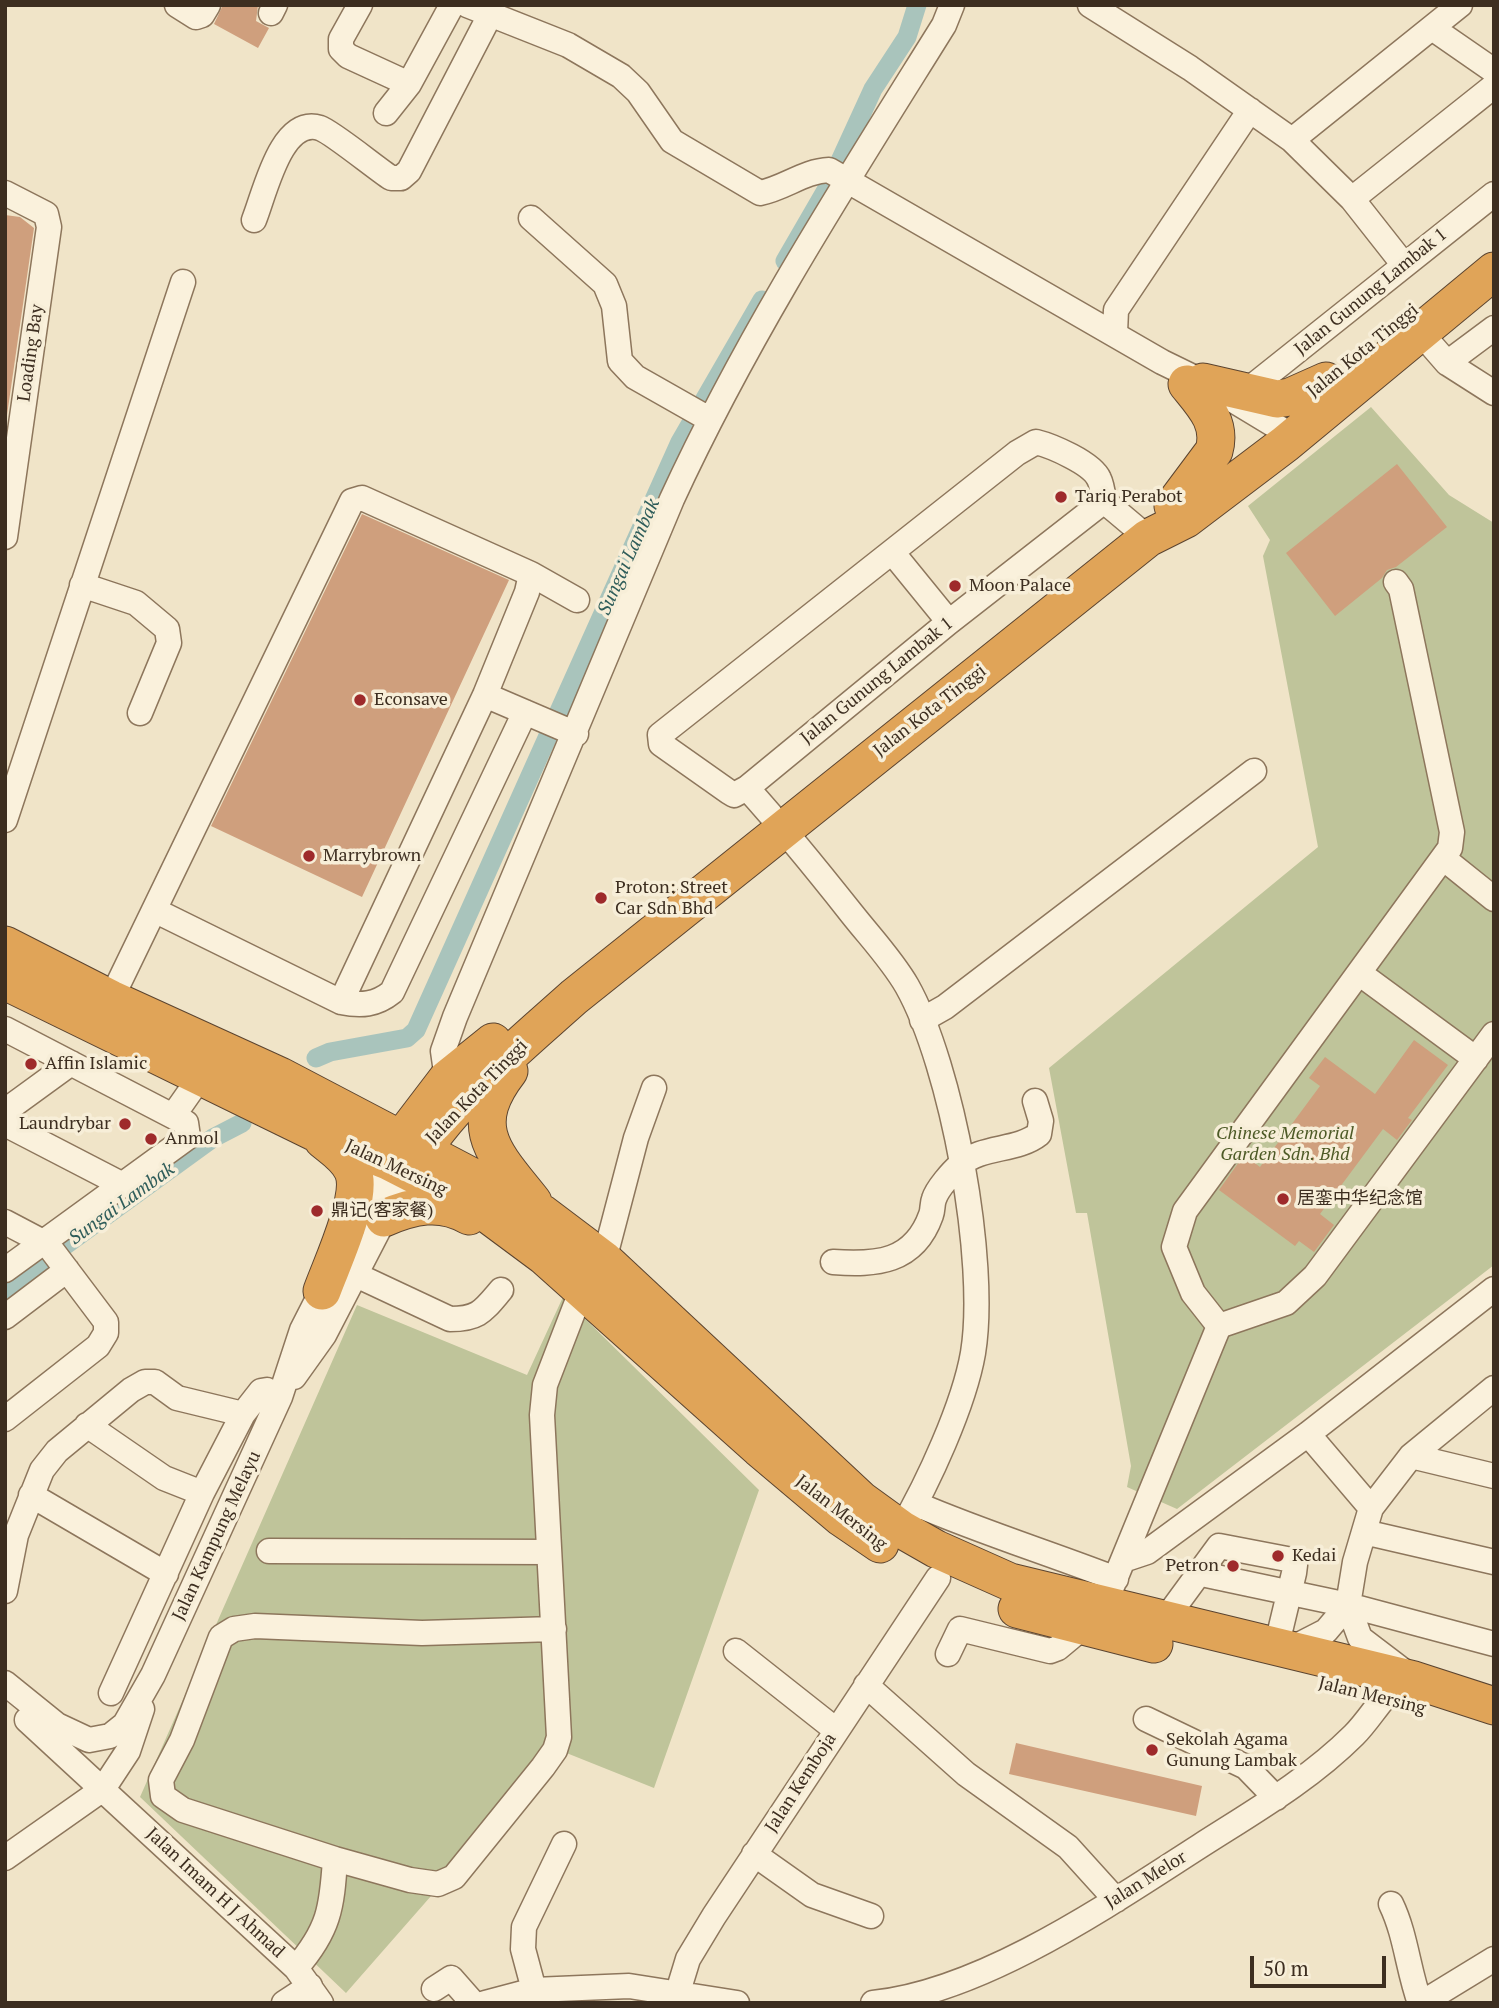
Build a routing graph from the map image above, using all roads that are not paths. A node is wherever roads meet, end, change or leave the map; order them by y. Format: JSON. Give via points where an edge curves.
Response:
{"nodes":[{"id":1,"x":177,"y":5,"type":"edge"},
{"id":2,"x":208,"y":5,"type":"edge"},
{"id":3,"x":360,"y":5,"type":"edge"},
{"id":4,"x":452,"y":5,"type":"edge"},
{"id":5,"x":467,"y":5,"type":"edge"},
{"id":6,"x":952,"y":5,"type":"edge"},
{"id":7,"x":1090,"y":5,"type":"edge"},
{"id":8,"x":1460,"y":5,"type":"edge"},
{"id":9,"x":491,"y":15,"type":"junction"},
{"id":10,"x":1432,"y":28,"type":"junction"},
{"id":11,"x":1494,"y":71,"type":"edge"},
{"id":12,"x":409,"y":83,"type":"junction"},
{"id":13,"x":1494,"y":86,"type":"edge"},
{"id":14,"x":1250,"y":110,"type":"junction"},
{"id":15,"x":386,"y":113,"type":"dead end"},
{"id":16,"x":1292,"y":140,"type":"junction"},
{"id":17,"x":838,"y":175,"type":"junction"},
{"id":18,"x":5,"y":194,"type":"edge"},
{"id":19,"x":1494,"y":194,"type":"edge"},
{"id":20,"x":1352,"y":199,"type":"junction"},
{"id":21,"x":531,"y":218,"type":"dead end"},
{"id":22,"x":254,"y":220,"type":"dead end"},
{"id":23,"x":1494,"y":259,"type":"edge"},
{"id":24,"x":1404,"y":265,"type":"junction"},
{"id":25,"x":1494,"y":271,"type":"edge"},
{"id":26,"x":183,"y":282,"type":"dead end"},
{"id":27,"x":1109,"y":322,"type":"junction"},
{"id":28,"x":1494,"y":328,"type":"edge"},
{"id":29,"x":1420,"y":332,"type":"junction"},
{"id":30,"x":1447,"y":363,"type":"junction"},
{"id":31,"x":1184,"y":376,"type":"junction"},
{"id":32,"x":1326,"y":381,"type":"junction"},
{"id":33,"x":1248,"y":390,"type":"junction"},
{"id":34,"x":1494,"y":393,"type":"edge"},
{"id":35,"x":700,"y":414,"type":"junction"},
{"id":36,"x":1276,"y":435,"type":"junction"},
{"id":37,"x":1104,"y":501,"type":"junction"},
{"id":38,"x":1173,"y":506,"type":"junction"},
{"id":39,"x":5,"y":537,"type":"edge"},
{"id":40,"x":1149,"y":538,"type":"junction"},
{"id":41,"x":891,"y":552,"type":"junction"},
{"id":42,"x":531,"y":574,"type":"junction"},
{"id":43,"x":1396,"y":582,"type":"dead end"},
{"id":44,"x":82,"y":585,"type":"junction"},
{"id":45,"x":578,"y":600,"type":"dead end"},
{"id":46,"x":949,"y":622,"type":"junction"},
{"id":47,"x":485,"y":695,"type":"junction"},
{"id":48,"x":140,"y":713,"type":"dead end"},
{"id":49,"x":551,"y":724,"type":"junction"},
{"id":50,"x":1254,"y":771,"type":"dead end"},
{"id":51,"x":747,"y":788,"type":"junction"},
{"id":52,"x":5,"y":820,"type":"edge"},
{"id":53,"x":783,"y":828,"type":"junction"},
{"id":54,"x":1443,"y":858,"type":"junction"},
{"id":55,"x":713,"y":886,"type":"junction"},
{"id":56,"x":1494,"y":898,"type":"edge"},
{"id":57,"x":154,"y":910,"type":"junction"},
{"id":58,"x":5,"y":945,"type":"edge"},
{"id":59,"x":1359,"y":973,"type":"junction"},
{"id":60,"x":5,"y":981,"type":"edge"},
{"id":61,"x":574,"y":997,"type":"junction"},
{"id":62,"x":111,"y":999,"type":"junction"},
{"id":63,"x":341,"y":1002,"type":"junction"},
{"id":64,"x":922,"y":1020,"type":"junction"},
{"id":65,"x":5,"y":1029,"type":"edge"},
{"id":66,"x":1494,"y":1034,"type":"edge"},
{"id":67,"x":1476,"y":1059,"type":"junction"},
{"id":68,"x":71,"y":1063,"type":"junction"},
{"id":69,"x":201,"y":1076,"type":"junction"},
{"id":70,"x":443,"y":1084,"type":"junction"},
{"id":71,"x":654,"y":1088,"type":"dead end"},
{"id":72,"x":285,"y":1094,"type":"junction"},
{"id":73,"x":1035,"y":1101,"type":"dead end"},
{"id":74,"x":5,"y":1111,"type":"edge"},
{"id":75,"x":173,"y":1116,"type":"junction"},
{"id":76,"x":5,"y":1124,"type":"edge"},
{"id":77,"x":312,"y":1131,"type":"junction"},
{"id":78,"x":405,"y":1155,"type":"junction"},
{"id":79,"x":961,"y":1164,"type":"junction"},
{"id":80,"x":121,"y":1184,"type":"junction"},
{"id":81,"x":543,"y":1214,"type":"junction"},
{"id":82,"x":384,"y":1218,"type":"junction"},
{"id":83,"x":5,"y":1222,"type":"edge"},
{"id":84,"x":55,"y":1255,"type":"junction"},
{"id":85,"x":544,"y":1256,"type":"junction"},
{"id":86,"x":604,"y":1260,"type":"junction"},
{"id":87,"x":834,"y":1262,"type":"dead end"},
{"id":88,"x":5,"y":1270,"type":"edge"},
{"id":89,"x":354,"y":1274,"type":"junction"},
{"id":90,"x":582,"y":1289,"type":"junction"},
{"id":91,"x":1494,"y":1289,"type":"edge"},
{"id":92,"x":501,"y":1290,"type":"dead end"},
{"id":93,"x":322,"y":1291,"type":"junction"},
{"id":94,"x":5,"y":1317,"type":"edge"},
{"id":95,"x":1219,"y":1326,"type":"junction"},
{"id":96,"x":1494,"y":1388,"type":"edge"},
{"id":97,"x":280,"y":1397,"type":"junction"},
{"id":98,"x":243,"y":1414,"type":"junction"},
{"id":99,"x":5,"y":1419,"type":"edge"},
{"id":100,"x":86,"y":1425,"type":"junction"},
{"id":101,"x":1308,"y":1434,"type":"junction"},
{"id":102,"x":1411,"y":1456,"type":"junction"},
{"id":103,"x":1494,"y":1476,"type":"edge"},
{"id":104,"x":202,"y":1493,"type":"junction"},
{"id":105,"x":31,"y":1495,"type":"junction"},
{"id":106,"x":1371,"y":1508,"type":"junction"},
{"id":107,"x":908,"y":1517,"type":"junction"},
{"id":108,"x":1364,"y":1532,"type":"junction"},
{"id":109,"x":269,"y":1551,"type":"dead end"},
{"id":110,"x":550,"y":1552,"type":"junction"},
{"id":111,"x":1494,"y":1562,"type":"edge"},
{"id":112,"x":1197,"y":1573,"type":"junction"},
{"id":113,"x":166,"y":1574,"type":"junction"},
{"id":114,"x":938,"y":1578,"type":"junction"},
{"id":115,"x":5,"y":1591,"type":"edge"},
{"id":116,"x":1106,"y":1593,"type":"junction"},
{"id":117,"x":1290,"y":1593,"type":"junction"},
{"id":118,"x":1348,"y":1605,"type":"junction"},
{"id":119,"x":1164,"y":1621,"type":"junction"},
{"id":120,"x":554,"y":1629,"type":"junction"},
{"id":121,"x":1494,"y":1644,"type":"edge"},
{"id":122,"x":1282,"y":1650,"type":"junction"},
{"id":123,"x":736,"y":1651,"type":"dead end"},
{"id":124,"x":948,"y":1654,"type":"dead end"},
{"id":125,"x":153,"y":1675,"type":"junction"},
{"id":126,"x":5,"y":1683,"type":"edge"},
{"id":127,"x":866,"y":1685,"type":"junction"},
{"id":128,"x":1399,"y":1689,"type":"junction"},
{"id":129,"x":111,"y":1693,"type":"dead end"},
{"id":130,"x":5,"y":1701,"type":"edge"},
{"id":131,"x":1494,"y":1706,"type":"edge"},
{"id":132,"x":1146,"y":1719,"type":"dead end"},
{"id":133,"x":836,"y":1730,"type":"junction"},
{"id":134,"x":1494,"y":1734,"type":"edge"},
{"id":135,"x":103,"y":1788,"type":"junction"},
{"id":136,"x":1276,"y":1798,"type":"junction"},
{"id":137,"x":564,"y":1844,"type":"dead end"},
{"id":138,"x":754,"y":1854,"type":"junction"},
{"id":139,"x":5,"y":1858,"type":"edge"},
{"id":140,"x":335,"y":1859,"type":"junction"},
{"id":141,"x":1116,"y":1900,"type":"junction"},
{"id":142,"x":1391,"y":1904,"type":"dead end"},
{"id":143,"x":871,"y":1916,"type":"dead end"},
{"id":144,"x":1494,"y":1959,"type":"edge"},
{"id":145,"x":309,"y":1986,"type":"edge"},
{"id":146,"x":434,"y":1989,"type":"dead end"},
{"id":147,"x":534,"y":1990,"type":"junction"},
{"id":148,"x":940,"y":1997,"type":"edge"},
{"id":149,"x":688,"y":1998,"type":"edge"},
{"id":150,"x":888,"y":2002,"type":"edge"},
{"id":151,"x":284,"y":2003,"type":"edge"},
{"id":152,"x":473,"y":2003,"type":"edge"},
{"id":153,"x":485,"y":2003,"type":"edge"},
{"id":154,"x":737,"y":2003,"type":"edge"},
{"id":155,"x":1421,"y":2003,"type":"edge"}],
"edges":[{"from":1,"to":2,"type":"street","via":[[196,17]]},
{"from":3,"to":12,"type":"street","via":[[341,39],[341,49]]},
{"from":4,"to":12,"type":"street"},
{"from":5,"to":9,"type":"street"},
{"from":6,"to":17,"type":"street","via":[[944,25]]},
{"from":7,"to":14,"type":"street"},
{"from":8,"to":10,"type":"street"},
{"from":9,"to":17,"type":"street","via":[[568,45],[621,76],[672,141],[760,193],[779,189],[816,170]]},
{"from":9,"to":22,"type":"street","via":[[409,172],[391,178],[320,128],[299,129],[285,140]]},
{"from":10,"to":11,"type":"street"},
{"from":10,"to":16,"type":"street"},
{"from":12,"to":15,"type":"street"},
{"from":13,"to":20,"type":"street"},
{"from":14,"to":16,"type":"street"},
{"from":14,"to":27,"type":"street"},
{"from":16,"to":20,"type":"street"},
{"from":17,"to":27,"type":"street"},
{"from":17,"to":35,"type":"street"},
{"from":18,"to":39,"type":"street","name":"Loading Bay","via":[[46,214],[49,228]]},
{"from":19,"to":24,"type":"street","name":"Jalan Gunung Lambak 1"},
{"from":20,"to":24,"type":"street"},
{"from":21,"to":35,"type":"street","via":[[605,284],[614,306],[620,361],[635,377]]},
{"from":23,"to":32,"type":"highway","name":"Jalan Kota Tinggi","via":[[1423,302]]},
{"from":24,"to":33,"type":"street","name":"Jalan Gunung Lambak 1"},
{"from":25,"to":29,"type":"highway","name":"Jalan Kota Tinggi"},
{"from":26,"to":44,"type":"street"},
{"from":27,"to":31,"type":"street"},
{"from":28,"to":30,"type":"street"},
{"from":29,"to":30,"type":"street"},
{"from":29,"to":36,"type":"highway","name":"Jalan Kota Tinggi"},
{"from":30,"to":34,"type":"street"},
{"from":31,"to":33,"type":"highway"},
{"from":31,"to":36,"type":"street"},
{"from":31,"to":38,"type":"highway","via":[[1216,424],[1217,441]]},
{"from":32,"to":33,"type":"highway","via":[[1277,399]]},
{"from":32,"to":36,"type":"highway","name":"Jalan Kota Tinggi"},
{"from":35,"to":49,"type":"street","via":[[672,499]]},
{"from":36,"to":38,"type":"highway","name":"Jalan Kota Tinggi"},
{"from":36,"to":40,"type":"highway","name":"Jalan Kota Tinggi","via":[[1186,519]]},
{"from":37,"to":40,"type":"street"},
{"from":37,"to":41,"type":"street","via":[[1099,478],[1091,469],[1053,446],[1036,442]]},
{"from":37,"to":46,"type":"street","name":"Jalan Gunung Lambak 1"},
{"from":38,"to":40,"type":"highway","name":"Jalan Kota Tinggi"},
{"from":40,"to":53,"type":"highway","name":"Jalan Kota Tinggi"},
{"from":41,"to":46,"type":"street"},
{"from":41,"to":51,"type":"street","via":[[660,735],[661,744],[729,792],[734,795]]},
{"from":42,"to":45,"type":"street"},
{"from":42,"to":47,"type":"street"},
{"from":42,"to":57,"type":"street","via":[[362,498],[352,501]]},
{"from":43,"to":54,"type":"street","via":[[1452,832]]},
{"from":44,"to":48,"type":"street","via":[[136,603],[167,629],[169,643]]},
{"from":44,"to":52,"type":"street"},
{"from":46,"to":51,"type":"street","name":"Jalan Gunung Lambak 1"},
{"from":47,"to":49,"type":"street"},
{"from":47,"to":63,"type":"street"},
{"from":49,"to":63,"type":"street","via":[[392,992],[368,1004]]},
{"from":49,"to":70,"type":"street","via":[[443,1051]]},
{"from":50,"to":64,"type":"street"},
{"from":51,"to":53,"type":"street"},
{"from":53,"to":55,"type":"highway","name":"Jalan Kota Tinggi"},
{"from":53,"to":64,"type":"street","via":[[891,963]]},
{"from":54,"to":56,"type":"street"},
{"from":54,"to":59,"type":"street"},
{"from":55,"to":61,"type":"highway","name":"Jalan Kota Tinggi"},
{"from":55,"to":70,"type":"highway","name":"Jalan Kota Tinggi","via":[[593,961]]},
{"from":57,"to":62,"type":"street"},
{"from":57,"to":63,"type":"street"},
{"from":58,"to":62,"type":"highway","name":"Jalan Mersing"},
{"from":59,"to":67,"type":"street"},
{"from":59,"to":95,"type":"street","via":[[1185,1211],[1174,1247],[1193,1293]]},
{"from":60,"to":69,"type":"highway","name":"Jalan Mersing"},
{"from":61,"to":78,"type":"highway","name":"Jalan Kota Tinggi"},
{"from":61,"to":81,"type":"highway","via":[[507,1073],[488,1103],[486,1131]]},
{"from":62,"to":72,"type":"highway","name":"Jalan Mersing"},
{"from":64,"to":79,"type":"street","via":[[946,1091]]},
{"from":65,"to":68,"type":"street"},
{"from":66,"to":67,"type":"street"},
{"from":67,"to":95,"type":"street","via":[[1315,1276],[1286,1303]]},
{"from":68,"to":74,"type":"street"},
{"from":68,"to":75,"type":"street"},
{"from":69,"to":72,"type":"highway","name":"Jalan Mersing"},
{"from":69,"to":75,"type":"street"},
{"from":70,"to":72,"type":"highway","via":[[393,1104],[374,1106]]},
{"from":70,"to":78,"type":"highway","name":"Jalan Kota Tinggi"},
{"from":71,"to":86,"type":"street"},
{"from":72,"to":77,"type":"highway","name":"Jalan Mersing"},
{"from":72,"to":78,"type":"highway","name":"Jalan Mersing"},
{"from":73,"to":79,"type":"street","via":[[1041,1121],[1039,1134],[1028,1143],[985,1152]]},
{"from":75,"to":80,"type":"street","via":[[186,1123],[188,1137]]},
{"from":76,"to":80,"type":"street"},
{"from":77,"to":78,"type":"highway","name":"Jalan Mersing"},
{"from":77,"to":93,"type":"highway","via":[[342,1155],[353,1172],[357,1191]]},
{"from":78,"to":81,"type":"highway","name":"Jalan Mersing"},
{"from":78,"to":82,"type":"street","name":"Jalan Kampung Melayu"},
{"from":78,"to":85,"type":"highway","name":"Jalan Mersing"},
{"from":78,"to":93,"type":"street","name":"Jalan Kampung Melayu"},
{"from":79,"to":87,"type":"street","via":[[934,1197],[920,1235],[897,1257],[871,1265]]},
{"from":79,"to":107,"type":"street","via":[[973,1262],[972,1354],[952,1418]]},
{"from":80,"to":84,"type":"street"},
{"from":81,"to":86,"type":"highway","name":"Jalan Mersing"},
{"from":82,"to":85,"type":"highway","via":[[411,1206],[435,1205],[463,1213]]},
{"from":82,"to":89,"type":"street","name":"Jalan Kampung Melayu"},
{"from":83,"to":84,"type":"street"},
{"from":84,"to":88,"type":"street"},
{"from":84,"to":94,"type":"street"},
{"from":84,"to":99,"type":"street","via":[[106,1322],[106,1334],[98,1346]]},
{"from":85,"to":90,"type":"highway","name":"Jalan Mersing"},
{"from":86,"to":107,"type":"highway","name":"Jalan Mersing","via":[[861,1500]]},
{"from":89,"to":92,"type":"street","via":[[450,1319],[481,1314]]},
{"from":89,"to":97,"type":"street","name":"Jalan Kampung Melayu","via":[[324,1335]]},
{"from":90,"to":110,"type":"street","via":[[545,1385],[542,1415]]},
{"from":90,"to":114,"type":"highway","name":"Jalan Mersing","via":[[842,1518]]},
{"from":91,"to":101,"type":"street"},
{"from":93,"to":97,"type":"street","name":"Jalan Kampung Melayu","via":[[302,1330]]},
{"from":95,"to":116,"type":"street"},
{"from":96,"to":102,"type":"street"},
{"from":97,"to":98,"type":"street","via":[[261,1391]]},
{"from":97,"to":125,"type":"street","name":"Jalan Kampung Melayu"},
{"from":98,"to":100,"type":"street","via":[[177,1398],[155,1382],[145,1382]]},
{"from":98,"to":104,"type":"street"},
{"from":100,"to":104,"type":"street","via":[[164,1478]]},
{"from":100,"to":105,"type":"street","via":[[42,1470]]},
{"from":101,"to":106,"type":"street"},
{"from":101,"to":116,"type":"street","via":[[1147,1552]]},
{"from":102,"to":103,"type":"street"},
{"from":102,"to":106,"type":"street"},
{"from":104,"to":113,"type":"street"},
{"from":105,"to":113,"type":"street"},
{"from":105,"to":115,"type":"street","via":[[16,1535]]},
{"from":106,"to":108,"type":"street"},
{"from":107,"to":116,"type":"highway","name":"Jalan Mersing","via":[[936,1549],[1010,1582]]},
{"from":108,"to":111,"type":"street"},
{"from":108,"to":118,"type":"street"},
{"from":109,"to":110,"type":"street"},
{"from":110,"to":120,"type":"street"},
{"from":112,"to":117,"type":"street"},
{"from":112,"to":117,"type":"street","via":[[1214,1549],[1227,1546],[1292,1560]]},
{"from":112,"to":119,"type":"street"},
{"from":113,"to":129,"type":"street"},
{"from":114,"to":116,"type":"highway","name":"Jalan Mersing","via":[[1018,1609]]},
{"from":114,"to":127,"type":"street","name":"Jalan Kemboja"},
{"from":116,"to":119,"type":"highway","name":"Jalan Mersing"},
{"from":116,"to":124,"type":"street","via":[[1058,1648],[1050,1651],[960,1629]]},
{"from":116,"to":128,"type":"highway","name":"Jalan Mersing"},
{"from":117,"to":118,"type":"street"},
{"from":117,"to":122,"type":"street"},
{"from":118,"to":121,"type":"street"},
{"from":118,"to":122,"type":"street","via":[[1326,1631]]},
{"from":118,"to":128,"type":"street","via":[[1360,1638]]},
{"from":119,"to":122,"type":"highway","name":"Jalan Mersing"},
{"from":120,"to":140,"type":"street","via":[[559,1738],[555,1750],[454,1877],[438,1884],[424,1882]]},
{"from":120,"to":140,"type":"street","via":[[422,1633],[255,1626],[234,1629],[221,1637],[182,1740],[161,1780],[163,1797],[183,1810]]},
{"from":122,"to":128,"type":"highway","name":"Jalan Mersing"},
{"from":123,"to":133,"type":"street"},
{"from":125,"to":126,"type":"street","via":[[124,1724],[110,1736],[89,1740],[57,1725]]},
{"from":125,"to":135,"type":"street","via":[[128,1751]]},
{"from":127,"to":133,"type":"street","name":"Jalan Kemboja"},
{"from":127,"to":141,"type":"street","via":[[966,1774],[1068,1847]]},
{"from":128,"to":131,"type":"highway","name":"Jalan Mersing"},
{"from":128,"to":134,"type":"highway","name":"Jalan Mersing","via":[[1420,1706]]},
{"from":128,"to":136,"type":"street","name":"Jalan Melor","via":[[1355,1734]]},
{"from":130,"to":135,"type":"street","name":"Jalan Imam H J Ahmad"},
{"from":132,"to":136,"type":"street","via":[[1246,1767]]},
{"from":133,"to":138,"type":"street","name":"Jalan Kemboja"},
{"from":135,"to":139,"type":"street"},
{"from":135,"to":145,"type":"street","name":"Jalan Imam H J Ahmad"},
{"from":136,"to":141,"type":"street","name":"Jalan Melor"},
{"from":137,"to":147,"type":"street","via":[[524,1927],[523,1949]]},
{"from":138,"to":143,"type":"street","via":[[800,1888]]},
{"from":138,"to":149,"type":"street","name":"Jalan Kemboja","via":[[688,1959]]},
{"from":140,"to":145,"type":"street","via":[[328,1921],[317,1943]]},
{"from":141,"to":148,"type":"street","name":"Jalan Melor"},
{"from":142,"to":155,"type":"street"},
{"from":144,"to":155,"type":"street"},
{"from":145,"to":151,"type":"street"},
{"from":146,"to":152,"type":"street","via":[[451,1978]]},
{"from":147,"to":149,"type":"street","via":[[629,1986]]},
{"from":147,"to":153,"type":"street"},
{"from":148,"to":150,"type":"street","name":"Jalan Melor"},
{"from":149,"to":154,"type":"street"}]}
